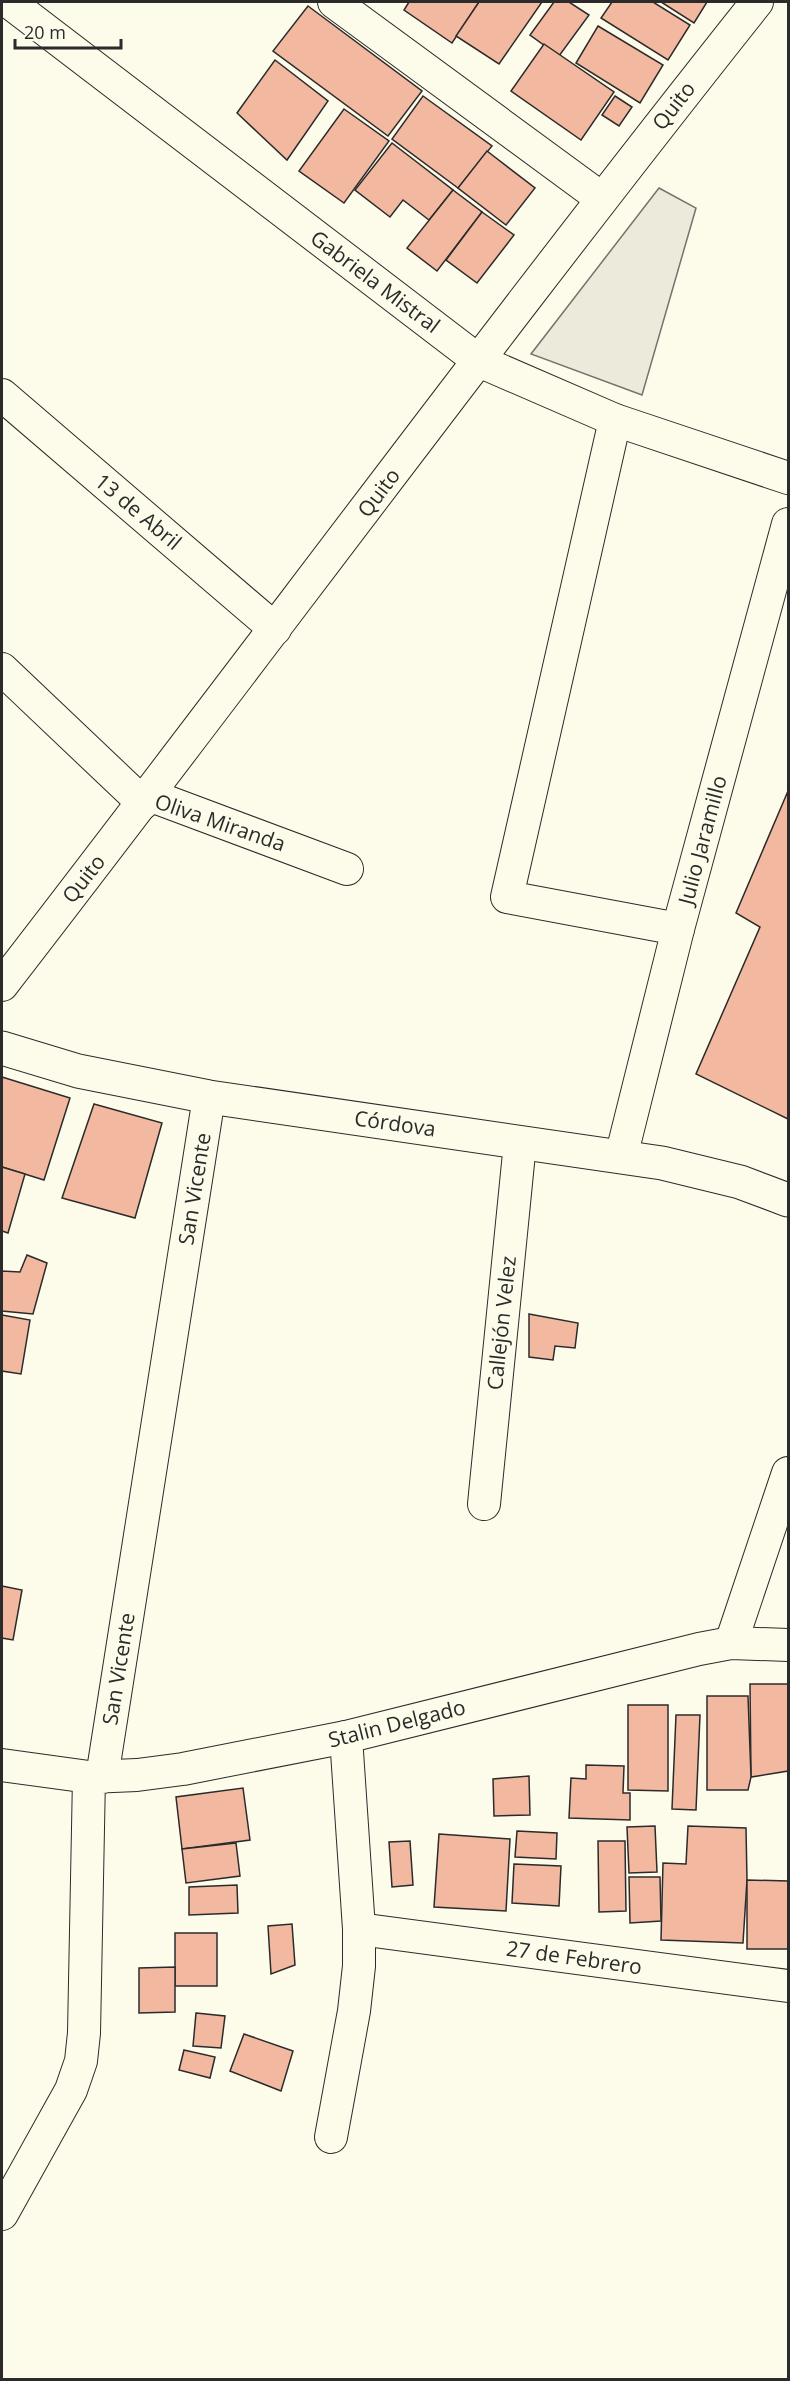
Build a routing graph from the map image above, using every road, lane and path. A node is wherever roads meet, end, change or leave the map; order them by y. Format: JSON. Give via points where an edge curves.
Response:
{"nodes":[{"id":1,"x":9,"y":2,"type":"edge"},
{"id":2,"x":334,"y":2,"type":"edge"},
{"id":3,"x":757,"y":2,"type":"edge"},
{"id":4,"x":601,"y":198,"type":"junction"},
{"id":5,"x":479,"y":361,"type":"junction"},
{"id":6,"x":2,"y":395,"type":"edge"},
{"id":7,"x":615,"y":420,"type":"junction"},
{"id":8,"x":789,"y":478,"type":"edge"},
{"id":9,"x":789,"y":524,"type":"edge"},
{"id":10,"x":275,"y":629,"type":"junction"},
{"id":11,"x":2,"y":669,"type":"edge"},
{"id":12,"x":146,"y":799,"type":"junction"},
{"id":13,"x":347,"y":869,"type":"dead end"},
{"id":14,"x":678,"y":929,"type":"junction"},
{"id":15,"x":2,"y":985,"type":"edge"},
{"id":16,"x":2,"y":1048,"type":"edge"},
{"id":17,"x":209,"y":1097,"type":"junction"},
{"id":18,"x":520,"y":1143,"type":"junction"},
{"id":19,"x":621,"y":1157,"type":"junction"},
{"id":20,"x":789,"y":1200,"type":"edge"},
{"id":21,"x":789,"y":1473,"type":"edge"},
{"id":22,"x":483,"y":1504,"type":"dead end"},
{"id":23,"x":731,"y":1643,"type":"junction"},
{"id":24,"x":789,"y":1645,"type":"edge"},
{"id":25,"x":346,"y":1737,"type":"junction"},
{"id":26,"x":2,"y":1765,"type":"edge"},
{"id":27,"x":96,"y":1777,"type":"junction"},
{"id":28,"x":359,"y":1929,"type":"junction"},
{"id":29,"x":789,"y":1986,"type":"edge"},
{"id":30,"x":331,"y":2137,"type":"dead end"},
{"id":31,"x":2,"y":2214,"type":"edge"}],
"edges":[{"from":1,"to":5,"type":"street","name":"Gabriela Mistral"},
{"from":2,"to":4,"type":"street"},
{"from":3,"to":4,"type":"street","name":"Quito"},
{"from":4,"to":5,"type":"street","name":"Quito"},
{"from":5,"to":7,"type":"street","name":"Gabriela Mistral"},
{"from":5,"to":10,"type":"street","name":"Quito"},
{"from":6,"to":10,"type":"street","name":"13 de Abril"},
{"from":7,"to":8,"type":"street","name":"Gabriela Mistral"},
{"from":7,"to":14,"type":"street","via":[[507,897]]},
{"from":9,"to":14,"type":"street","name":"Julio Jaramillo"},
{"from":10,"to":12,"type":"street","name":"Quito"},
{"from":11,"to":12,"type":"street","name":"Oliva Miranda"},
{"from":12,"to":13,"type":"street","name":"Oliva Miranda"},
{"from":12,"to":15,"type":"street","name":"Quito"},
{"from":14,"to":19,"type":"street","name":"Julio Jaramillo"},
{"from":16,"to":17,"type":"street","name":"Córdova","via":[[78,1071]]},
{"from":17,"to":18,"type":"street","name":"Córdova"},
{"from":17,"to":27,"type":"street","name":"San Vicente"},
{"from":18,"to":19,"type":"street","name":"Córdova"},
{"from":18,"to":22,"type":"street","name":"Callejón Velez"},
{"from":19,"to":20,"type":"street","name":"Córdova","via":[[704,1172]]},
{"from":21,"to":23,"type":"street"},
{"from":23,"to":24,"type":"street","name":"Stalin Delgado"},
{"from":23,"to":25,"type":"street","name":"Stalin Delgado"},
{"from":25,"to":27,"type":"street","name":"Stalin Delgado","via":[[183,1769]]},
{"from":25,"to":28,"type":"street"},
{"from":26,"to":27,"type":"street","name":"Stalin Delgado"},
{"from":27,"to":31,"type":"street","name":"San Vicente","via":[[81,2061],[71,2090]]},
{"from":28,"to":29,"type":"street","name":"27 de Febrero"},
{"from":28,"to":30,"type":"street","via":[[354,2012]]}]}
